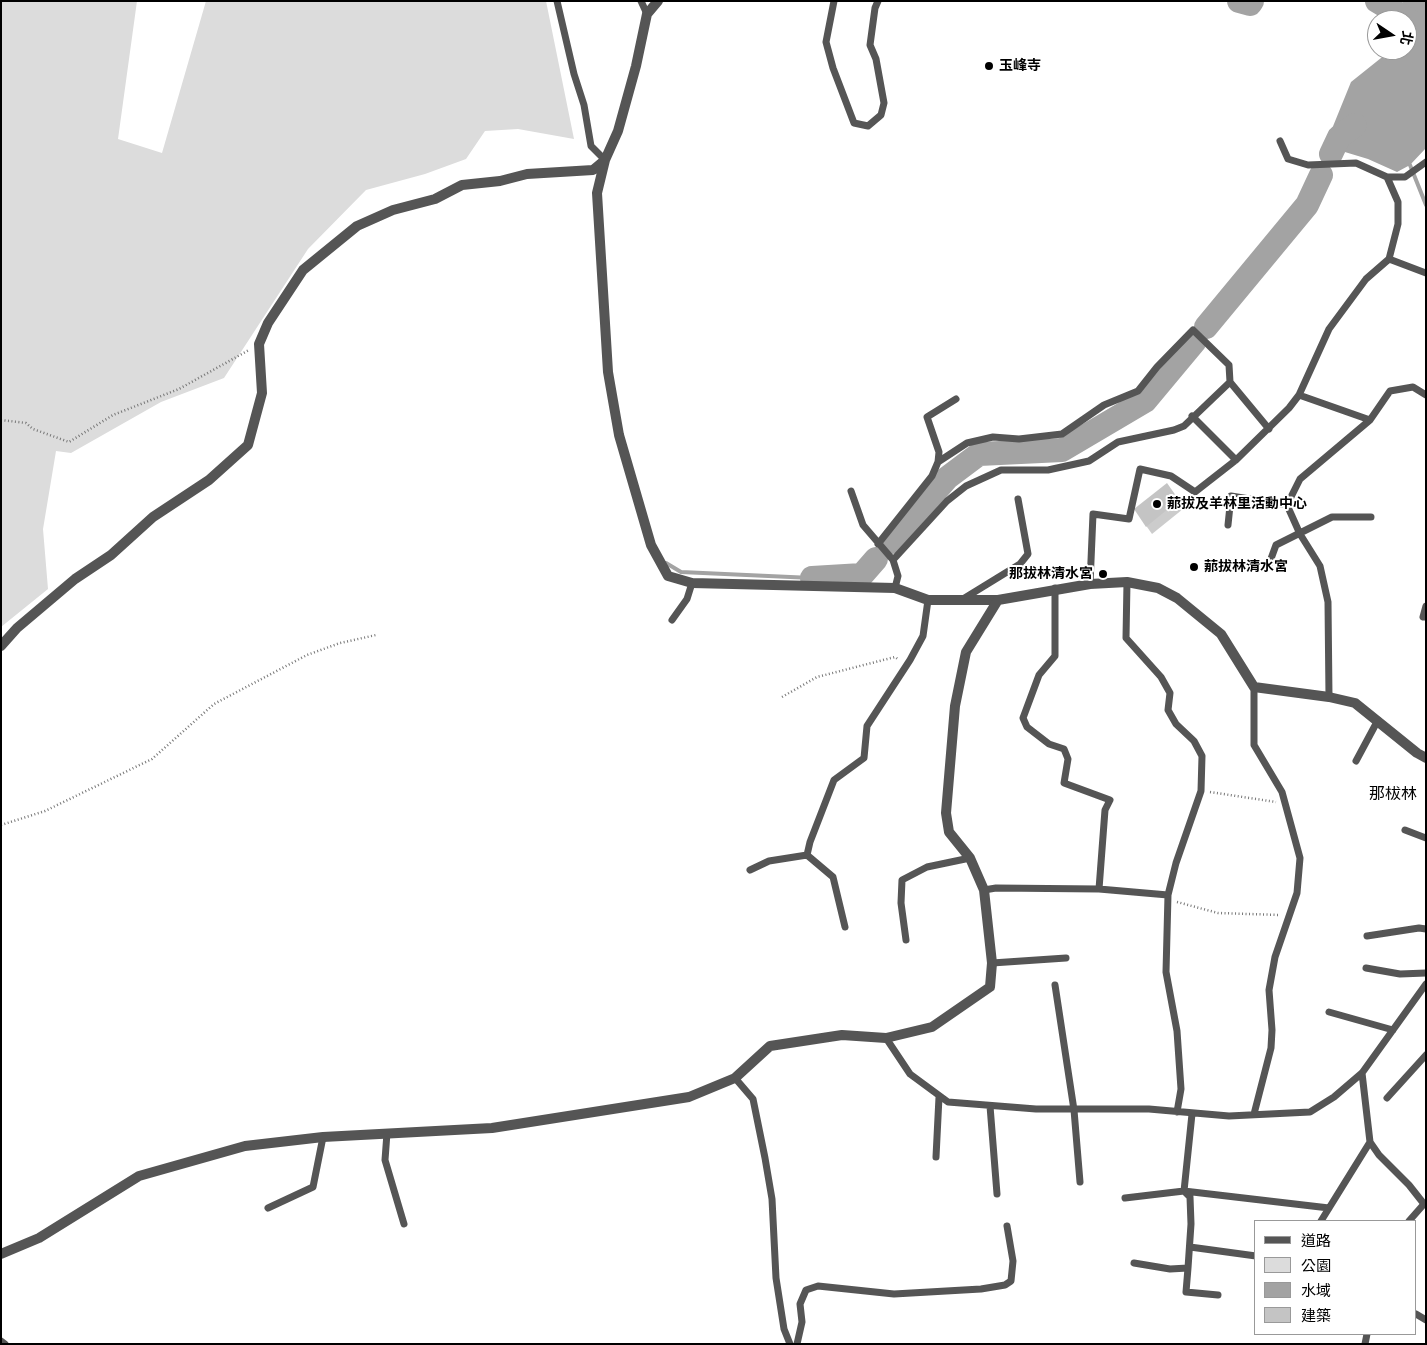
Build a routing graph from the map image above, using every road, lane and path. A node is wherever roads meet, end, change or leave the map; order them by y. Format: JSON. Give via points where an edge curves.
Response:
{"nodes":[{"id":1,"x":557,"y":1,"type":"edge"},
{"id":2,"x":641,"y":1,"type":"edge"},
{"id":3,"x":658,"y":1,"type":"edge"},
{"id":4,"x":834,"y":1,"type":"edge"},
{"id":5,"x":878,"y":1,"type":"edge"},
{"id":6,"x":647,"y":14,"type":"junction"},
{"id":7,"x":1280,"y":141,"type":"dead end"},
{"id":8,"x":606,"y":160,"type":"junction"},
{"id":9,"x":1426,"y":162,"type":"edge"},
{"id":10,"x":1387,"y":177,"type":"junction"},
{"id":11,"x":1389,"y":259,"type":"junction"},
{"id":12,"x":1426,"y":273,"type":"edge"},
{"id":13,"x":259,"y":344,"type":"junction"},
{"id":14,"x":1230,"y":382,"type":"junction"},
{"id":15,"x":1298,"y":395,"type":"junction"},
{"id":16,"x":1426,"y":395,"type":"edge"},
{"id":17,"x":956,"y":399,"type":"dead end"},
{"id":18,"x":1192,"y":416,"type":"junction"},
{"id":19,"x":1,"y":420,"type":"edge"},
{"id":20,"x":1370,"y":420,"type":"junction"},
{"id":21,"x":1269,"y":429,"type":"junction"},
{"id":22,"x":1236,"y":460,"type":"junction"},
{"id":23,"x":938,"y":462,"type":"junction"},
{"id":24,"x":851,"y":491,"type":"dead end"},
{"id":25,"x":1018,"y":499,"type":"dead end"},
{"id":26,"x":1287,"y":504,"type":"junction"},
{"id":27,"x":1371,"y":517,"type":"dead end"},
{"id":28,"x":1228,"y":526,"type":"dead end"},
{"id":29,"x":1300,"y":534,"type":"junction"},
{"id":30,"x":878,"y":544,"type":"junction"},
{"id":31,"x":893,"y":560,"type":"junction"},
{"id":32,"x":1268,"y":568,"type":"dead end"},
{"id":33,"x":1127,"y":582,"type":"junction"},
{"id":34,"x":692,"y":583,"type":"junction"},
{"id":35,"x":1090,"y":584,"type":"junction"},
{"id":36,"x":895,"y":588,"type":"junction"},
{"id":37,"x":1056,"y":588,"type":"junction"},
{"id":38,"x":928,"y":600,"type":"junction"},
{"id":39,"x":961,"y":600,"type":"junction"},
{"id":40,"x":998,"y":600,"type":"junction"},
{"id":41,"x":1426,"y":606,"type":"edge"},
{"id":42,"x":1426,"y":618,"type":"edge"},
{"id":43,"x":672,"y":620,"type":"dead end"},
{"id":44,"x":376,"y":636,"type":"dead end"},
{"id":45,"x":1,"y":646,"type":"edge"},
{"id":46,"x":907,"y":665,"type":"junction"},
{"id":47,"x":1254,"y":687,"type":"junction"},
{"id":48,"x":782,"y":697,"type":"dead end"},
{"id":49,"x":1329,"y":697,"type":"junction"},
{"id":50,"x":1378,"y":720,"type":"junction"},
{"id":51,"x":1426,"y":758,"type":"edge"},
{"id":52,"x":1356,"y":761,"type":"dead end"},
{"id":53,"x":1201,"y":791,"type":"junction"},
{"id":54,"x":1284,"y":804,"type":"junction"},
{"id":55,"x":1,"y":825,"type":"edge"},
{"id":56,"x":1405,"y":830,"type":"dead end"},
{"id":57,"x":1426,"y":838,"type":"edge"},
{"id":58,"x":807,"y":856,"type":"junction"},
{"id":59,"x":970,"y":858,"type":"junction"},
{"id":60,"x":750,"y":870,"type":"dead end"},
{"id":61,"x":1099,"y":889,"type":"junction"},
{"id":62,"x":984,"y":890,"type":"junction"},
{"id":63,"x":1168,"y":897,"type":"junction"},
{"id":64,"x":1290,"y":915,"type":"junction"},
{"id":65,"x":845,"y":927,"type":"dead end"},
{"id":66,"x":1426,"y":929,"type":"edge"},
{"id":67,"x":1367,"y":936,"type":"dead end"},
{"id":68,"x":906,"y":940,"type":"dead end"},
{"id":69,"x":1066,"y":958,"type":"dead end"},
{"id":70,"x":992,"y":962,"type":"junction"},
{"id":71,"x":1366,"y":968,"type":"dead end"},
{"id":72,"x":1426,"y":973,"type":"edge"},
{"id":73,"x":1426,"y":984,"type":"edge"},
{"id":74,"x":1054,"y":985,"type":"dead end"},
{"id":75,"x":1329,"y":1012,"type":"dead end"},
{"id":76,"x":1393,"y":1030,"type":"junction"},
{"id":77,"x":886,"y":1038,"type":"junction"},
{"id":78,"x":1426,"y":1055,"type":"edge"},
{"id":79,"x":1362,"y":1073,"type":"junction"},
{"id":80,"x":735,"y":1078,"type":"junction"},
{"id":81,"x":939,"y":1096,"type":"junction"},
{"id":82,"x":1387,"y":1098,"type":"dead end"},
{"id":83,"x":990,"y":1106,"type":"junction"},
{"id":84,"x":1074,"y":1110,"type":"junction"},
{"id":85,"x":1177,"y":1112,"type":"junction"},
{"id":86,"x":1192,"y":1114,"type":"junction"},
{"id":87,"x":1254,"y":1114,"type":"junction"},
{"id":88,"x":387,"y":1133,"type":"junction"},
{"id":89,"x":323,"y":1137,"type":"junction"},
{"id":90,"x":1370,"y":1142,"type":"junction"},
{"id":91,"x":936,"y":1157,"type":"dead end"},
{"id":92,"x":1080,"y":1182,"type":"dead end"},
{"id":93,"x":1184,"y":1191,"type":"junction"},
{"id":94,"x":997,"y":1194,"type":"dead end"},
{"id":95,"x":1125,"y":1198,"type":"dead end"},
{"id":96,"x":268,"y":1208,"type":"dead end"},
{"id":97,"x":1328,"y":1208,"type":"junction"},
{"id":98,"x":1322,"y":1220,"type":"edge"},
{"id":99,"x":1410,"y":1220,"type":"edge"},
{"id":100,"x":404,"y":1224,"type":"dead end"},
{"id":101,"x":1007,"y":1226,"type":"dead end"},
{"id":102,"x":1190,"y":1247,"type":"junction"},
{"id":103,"x":1,"y":1254,"type":"edge"},
{"id":104,"x":1254,"y":1256,"type":"edge"},
{"id":105,"x":1134,"y":1263,"type":"dead end"},
{"id":106,"x":1188,"y":1268,"type":"junction"},
{"id":107,"x":1218,"y":1295,"type":"dead end"},
{"id":108,"x":1,"y":1341,"type":"edge"},
{"id":109,"x":5,"y":1344,"type":"edge"},
{"id":110,"x":790,"y":1344,"type":"edge"},
{"id":111,"x":797,"y":1344,"type":"edge"}],
"edges":[{"from":1,"to":8,"type":"lane","via":[[584,105],[591,146]]},
{"from":2,"to":6,"type":"lane"},
{"from":3,"to":6,"type":"street"},
{"from":4,"to":5,"type":"lane","via":[[826,42],[833,68],[854,123],[868,126],[881,115],[884,103],[876,59],[870,45]]},
{"from":6,"to":8,"type":"street","via":[[618,131]]},
{"from":7,"to":10,"type":"lane","via":[[1288,159],[1308,165],[1356,163]]},
{"from":8,"to":13,"type":"street","via":[[593,170],[527,174],[462,185],[435,199],[393,210],[357,226],[303,270],[268,323]]},
{"from":8,"to":34,"type":"street","via":[[597,193],[608,372],[619,435],[651,545],[668,576]]},
{"from":9,"to":10,"type":"lane","via":[[1404,177]]},
{"from":10,"to":11,"type":"lane","via":[[1398,202],[1398,224]]},
{"from":11,"to":12,"type":"lane"},
{"from":11,"to":15,"type":"lane","via":[[1366,279],[1329,329]]},
{"from":13,"to":19,"type":"path","via":[[179,389],[113,415],[69,442],[33,429],[26,423]]},
{"from":13,"to":45,"type":"street","via":[[262,393],[248,445],[209,480],[153,517],[112,555],[75,579],[17,628]]},
{"from":14,"to":18,"type":"lane"},
{"from":14,"to":21,"type":"lane"},
{"from":14,"to":23,"type":"lane","via":[[1229,365],[1193,330],[1138,391],[1104,405],[1062,434],[984,439],[967,443]]},
{"from":15,"to":20,"type":"lane"},
{"from":15,"to":21,"type":"lane"},
{"from":16,"to":20,"type":"lane","via":[[1412,387],[1390,391]]},
{"from":17,"to":23,"type":"lane","via":[[927,416],[939,452]]},
{"from":18,"to":22,"type":"lane"},
{"from":18,"to":31,"type":"lane","via":[[1184,426],[1118,442],[1088,461],[1048,470],[1001,470],[966,486]]},
{"from":20,"to":26,"type":"lane","via":[[1300,479]]},
{"from":21,"to":22,"type":"lane"},
{"from":22,"to":35,"type":"lane","via":[[1195,492],[1171,476],[1140,470],[1129,519],[1093,514]]},
{"from":23,"to":30,"type":"lane","via":[[932,476]]},
{"from":24,"to":30,"type":"lane","via":[[863,525]]},
{"from":25,"to":39,"type":"lane","via":[[1028,554],[1020,564]]},
{"from":26,"to":28,"type":"lane","via":[[1232,496]]},
{"from":26,"to":29,"type":"lane"},
{"from":27,"to":29,"type":"lane","via":[[1332,518]]},
{"from":29,"to":32,"type":"lane","via":[[1276,545]]},
{"from":29,"to":49,"type":"lane","via":[[1320,566],[1328,602]]},
{"from":30,"to":31,"type":"lane"},
{"from":31,"to":36,"type":"lane","via":[[898,576]]},
{"from":33,"to":35,"type":"street"},
{"from":33,"to":47,"type":"street","via":[[1158,588],[1201,616],[1221,634]]},
{"from":33,"to":53,"type":"lane","via":[[1126,638],[1161,677],[1170,693],[1168,710],[1202,756]]},
{"from":34,"to":36,"type":"street"},
{"from":34,"to":43,"type":"lane","via":[[687,599]]},
{"from":35,"to":37,"type":"street"},
{"from":36,"to":38,"type":"street"},
{"from":37,"to":40,"type":"street"},
{"from":37,"to":61,"type":"lane","via":[[1054,656],[1039,675],[1023,718],[1027,726],[1049,744],[1064,749],[1068,758],[1064,782],[1110,800],[1105,810]]},
{"from":38,"to":39,"type":"street"},
{"from":38,"to":46,"type":"lane","via":[[923,636]]},
{"from":39,"to":40,"type":"street"},
{"from":40,"to":59,"type":"street","via":[[966,652],[955,706],[946,813],[950,832]]},
{"from":41,"to":42,"type":"lane","via":[[1423,617]]},
{"from":44,"to":55,"type":"path","via":[[340,643],[307,655],[214,704],[152,759],[45,811]]},
{"from":46,"to":48,"type":"path","via":[[894,657],[817,677]]},
{"from":46,"to":58,"type":"lane","via":[[867,726],[864,758],[834,780]]},
{"from":47,"to":49,"type":"street"},
{"from":47,"to":54,"type":"lane","via":[[1254,745],[1282,792]]},
{"from":49,"to":50,"type":"street","via":[[1355,703]]},
{"from":50,"to":51,"type":"street"},
{"from":50,"to":52,"type":"lane"},
{"from":53,"to":54,"type":"path"},
{"from":53,"to":63,"type":"lane"},
{"from":54,"to":64,"type":"lane","via":[[1300,858],[1298,893]]},
{"from":56,"to":57,"type":"lane"},
{"from":58,"to":60,"type":"lane","via":[[769,861]]},
{"from":58,"to":65,"type":"lane","via":[[833,878]]},
{"from":59,"to":62,"type":"street"},
{"from":59,"to":68,"type":"lane","via":[[927,866],[902,880],[900,903]]},
{"from":61,"to":62,"type":"lane"},
{"from":61,"to":63,"type":"lane"},
{"from":62,"to":70,"type":"street"},
{"from":63,"to":64,"type":"path","via":[[1218,913]]},
{"from":63,"to":85,"type":"lane","via":[[1166,972],[1177,1031],[1180,1089]]},
{"from":64,"to":87,"type":"lane","via":[[1273,966],[1269,990],[1271,1048]]},
{"from":66,"to":67,"type":"lane"},
{"from":69,"to":70,"type":"lane"},
{"from":70,"to":77,"type":"street","via":[[990,987],[932,1027]]},
{"from":71,"to":72,"type":"lane","via":[[1400,974]]},
{"from":73,"to":76,"type":"lane"},
{"from":74,"to":84,"type":"lane"},
{"from":75,"to":76,"type":"lane"},
{"from":76,"to":79,"type":"lane"},
{"from":77,"to":80,"type":"street","via":[[842,1035],[770,1046]]},
{"from":77,"to":81,"type":"lane","via":[[910,1074]]},
{"from":78,"to":82,"type":"lane"},
{"from":79,"to":87,"type":"lane","via":[[1310,1112]]},
{"from":79,"to":90,"type":"lane"},
{"from":80,"to":88,"type":"street","via":[[689,1097],[492,1128]]},
{"from":80,"to":110,"type":"lane","via":[[752,1099],[766,1158],[772,1198],[776,1278],[784,1328]]},
{"from":81,"to":83,"type":"lane","via":[[948,1102]]},
{"from":81,"to":91,"type":"lane"},
{"from":83,"to":84,"type":"lane"},
{"from":83,"to":94,"type":"lane"},
{"from":84,"to":85,"type":"lane","via":[[1149,1108]]},
{"from":84,"to":92,"type":"lane"},
{"from":85,"to":86,"type":"lane"},
{"from":86,"to":87,"type":"lane"},
{"from":86,"to":93,"type":"lane"},
{"from":88,"to":89,"type":"street"},
{"from":88,"to":100,"type":"lane","via":[[386,1160]]},
{"from":89,"to":96,"type":"lane","via":[[313,1187]]},
{"from":89,"to":103,"type":"street","via":[[245,1146],[139,1176],[39,1238]]},
{"from":90,"to":97,"type":"lane"},
{"from":90,"to":99,"type":"lane","via":[[1424,1204]]},
{"from":93,"to":95,"type":"lane"},
{"from":93,"to":97,"type":"lane"},
{"from":93,"to":102,"type":"lane","via":[[1190,1197]]},
{"from":97,"to":98,"type":"lane"},
{"from":101,"to":111,"type":"lane","via":[[1013,1261],[1011,1281],[1006,1285],[894,1294],[818,1286],[806,1290],[800,1304],[802,1322]]},
{"from":102,"to":104,"type":"lane"},
{"from":102,"to":106,"type":"lane"},
{"from":105,"to":106,"type":"lane","via":[[1170,1269]]},
{"from":106,"to":107,"type":"lane","via":[[1186,1292]]},
{"from":108,"to":109,"type":"lane"}]}
